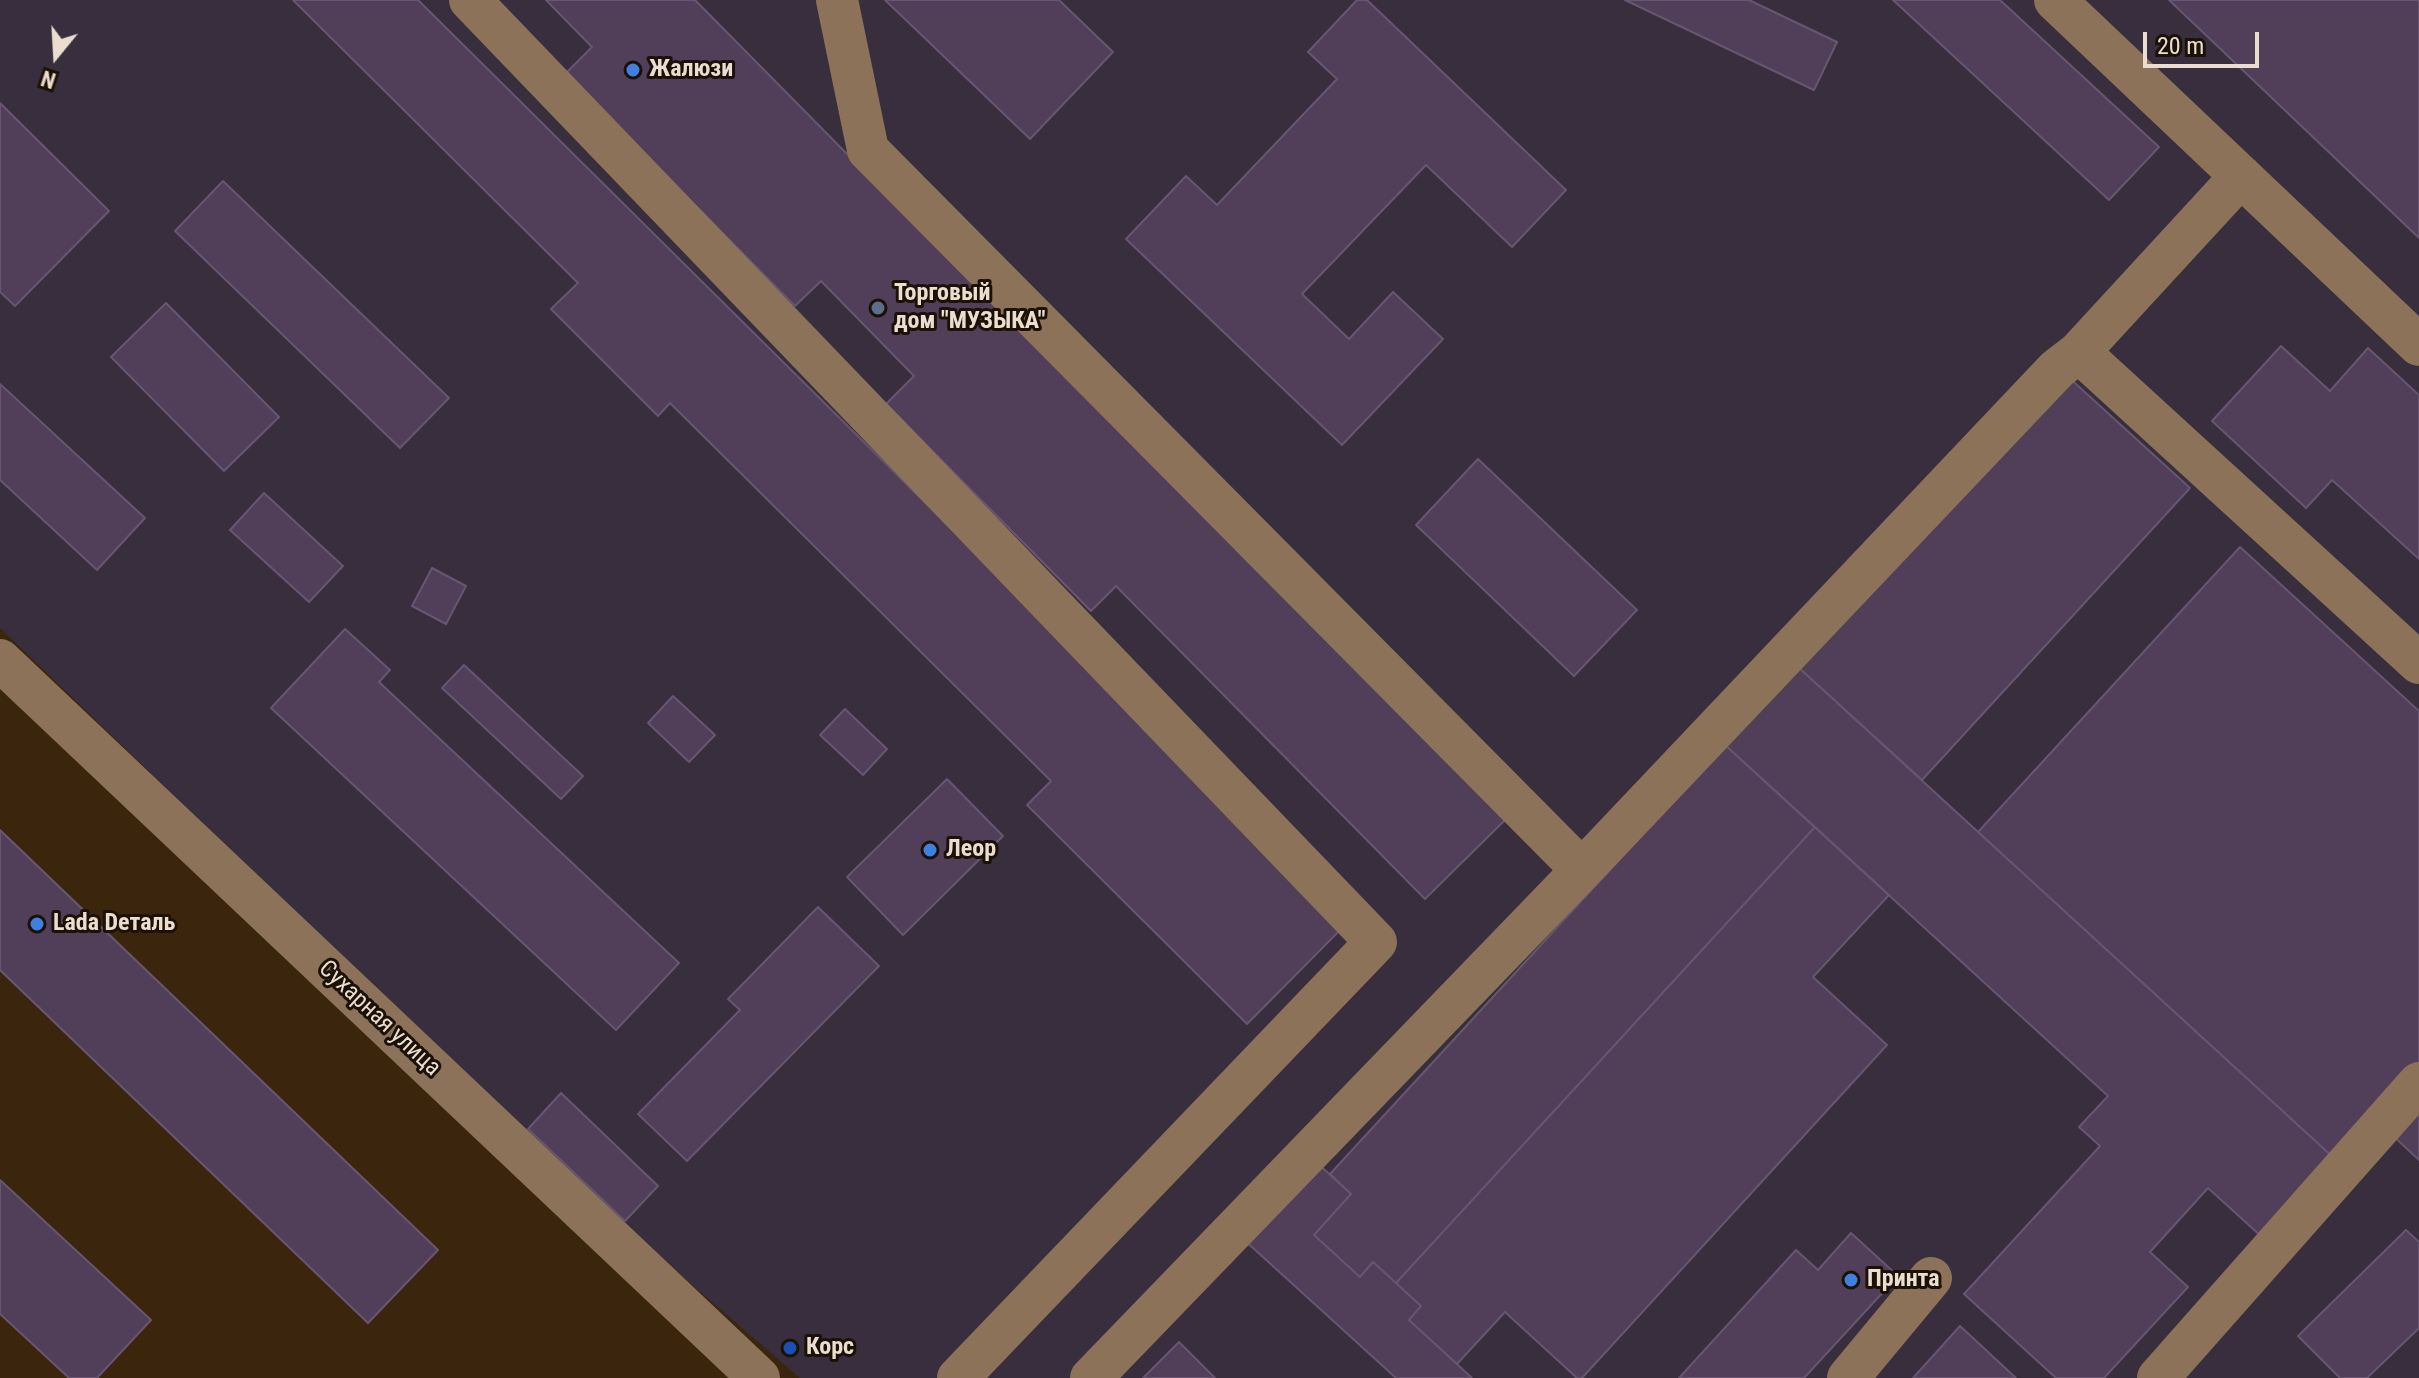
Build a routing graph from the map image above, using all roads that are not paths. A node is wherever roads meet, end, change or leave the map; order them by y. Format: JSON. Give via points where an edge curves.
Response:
{"nodes":[{"id":1,"x":470,"y":0,"type":"edge"},
{"id":2,"x":837,"y":0,"type":"edge"},
{"id":3,"x":2055,"y":0,"type":"edge"},
{"id":4,"x":2241,"y":176,"type":"junction"},
{"id":5,"x":2419,"y":345,"type":"edge"},
{"id":6,"x":2079,"y":352,"type":"junction"},
{"id":7,"x":0,"y":660,"type":"edge"},
{"id":8,"x":2419,"y":663,"type":"edge"},
{"id":9,"x":1582,"y":870,"type":"junction"},
{"id":10,"x":2419,"y":1083,"type":"edge"},
{"id":11,"x":1931,"y":1278,"type":"dead end"},
{"id":12,"x":759,"y":1378,"type":"edge"},
{"id":13,"x":958,"y":1378,"type":"edge"},
{"id":14,"x":1091,"y":1378,"type":"edge"},
{"id":15,"x":1848,"y":1378,"type":"edge"},
{"id":16,"x":2158,"y":1378,"type":"edge"}],
"edges":[{"from":1,"to":13,"type":"street","via":[[1376,942]]},
{"from":2,"to":9,"type":"street","via":[[868,150]]},
{"from":3,"to":4,"type":"street"},
{"from":4,"to":5,"type":"street"},
{"from":4,"to":6,"type":"street"},
{"from":6,"to":8,"type":"street"},
{"from":6,"to":9,"type":"street","via":[[2057,369]]},
{"from":7,"to":12,"type":"street","name":"Сухарная улица"},
{"from":9,"to":14,"type":"street"},
{"from":10,"to":16,"type":"street"},
{"from":11,"to":15,"type":"street"}]}
